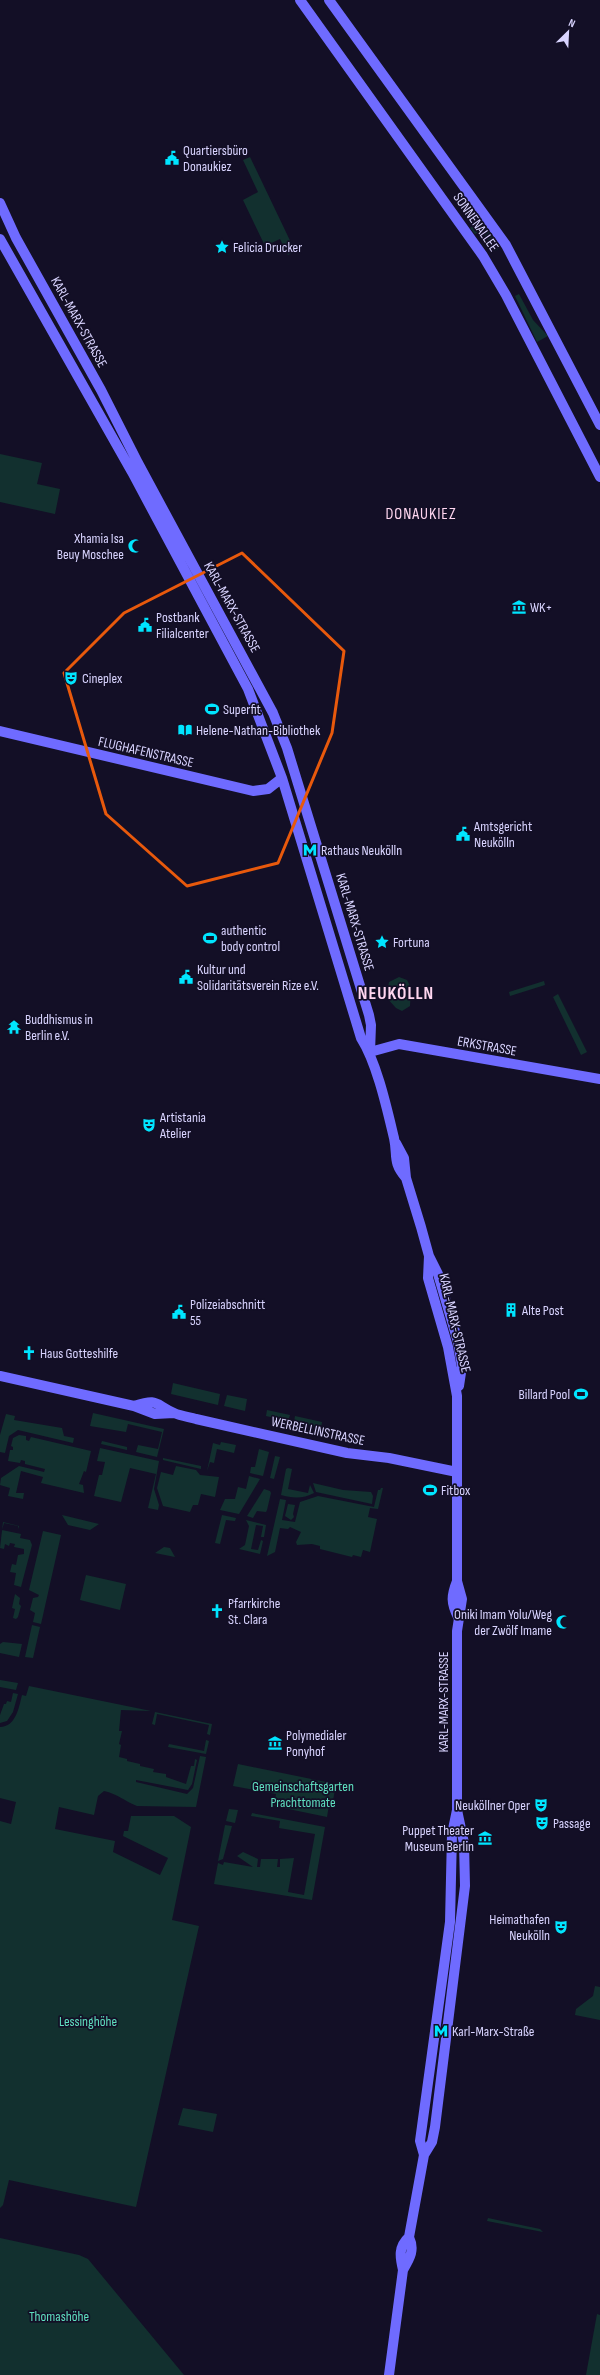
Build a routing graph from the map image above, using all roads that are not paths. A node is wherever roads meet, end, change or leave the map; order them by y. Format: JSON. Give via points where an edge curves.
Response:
{"nodes":[{"id":1,"x":300,"y":0,"type":"edge"},
{"id":2,"x":329,"y":0,"type":"edge"},
{"id":3,"x":0,"y":203,"type":"edge"},
{"id":4,"x":0,"y":239,"type":"edge"},
{"id":5,"x":600,"y":425,"type":"edge"},
{"id":6,"x":134,"y":466,"type":"junction"},
{"id":7,"x":600,"y":477,"type":"edge"},
{"id":8,"x":0,"y":731,"type":"edge"},
{"id":9,"x":287,"y":748,"type":"junction"},
{"id":10,"x":282,"y":778,"type":"junction"},
{"id":11,"x":300,"y":793,"type":"junction"},
{"id":12,"x":370,"y":1052,"type":"junction"},
{"id":13,"x":600,"y":1079,"type":"edge"},
{"id":14,"x":0,"y":1376,"type":"edge"},
{"id":15,"x":457,"y":1472,"type":"junction"},
{"id":16,"x":457,"y":1810,"type":"junction"},
{"id":17,"x":424,"y":2155,"type":"junction"},
{"id":18,"x":389,"y":2375,"type":"edge"}],
"edges":[{"from":1,"to":7,"type":"main road","name":"SONNENALLEE","via":[[483,256],[506,295]]},
{"from":2,"to":5,"type":"main road","name":"SONNENALLEE","via":[[506,245]]},
{"from":3,"to":6,"type":"main road","name":"KARL-MARX-STRASSE","via":[[16,238],[107,401]]},
{"from":4,"to":6,"type":"main road","name":"KARL-MARX-STRASSE"},
{"from":6,"to":9,"type":"main road","name":"KARL-MARX-STRASSE","via":[[262,692]]},
{"from":6,"to":10,"type":"main road","name":"KARL-MARX-STRASSE","via":[[248,689]]},
{"from":8,"to":10,"type":"main road","name":"FLUGHAFENSTRASSE","via":[[253,791],[268,789]]},
{"from":9,"to":10,"type":"main road"},
{"from":9,"to":11,"type":"main road","name":"KARL-MARX-STRASSE"},
{"from":10,"to":11,"type":"main road"},
{"from":10,"to":12,"type":"main road","name":"KARL-MARX-STRASSE","via":[[361,1038]]},
{"from":11,"to":12,"type":"main road","name":"KARL-MARX-STRASSE","via":[[370,1015]]},
{"from":12,"to":13,"type":"main road","name":"ERKSTRASSE","via":[[399,1044]]},
{"from":12,"to":15,"type":"main road","name":"KARL-MARX-STRASSE","via":[[394,1140],[404,1158],[406,1178],[429,1256],[438,1274],[461,1356],[457,1396]]},
{"from":14,"to":15,"type":"main road","name":"WERBELLINSTRASSE","via":[[134,1406],[148,1401],[162,1404],[174,1413],[347,1453],[389,1458]]},
{"from":15,"to":16,"type":"main road","name":"KARL-MARX-STRASSE","via":[[457,1581],[452,1599],[458,1617]]},
{"from":16,"to":17,"type":"main road","name":"KARL-MARX-STRASSE","via":[[452,1834],[450,1922],[420,2141]]},
{"from":16,"to":17,"type":"main road","name":"KARL-MARX-STRASSE","via":[[464,1843],[462,1912],[435,2127],[432,2142]]},
{"from":17,"to":18,"type":"main road","name":"KARL-MARX-STRASSE","via":[[409,2237],[402,2244],[400,2256],[403,2270]]}]}
